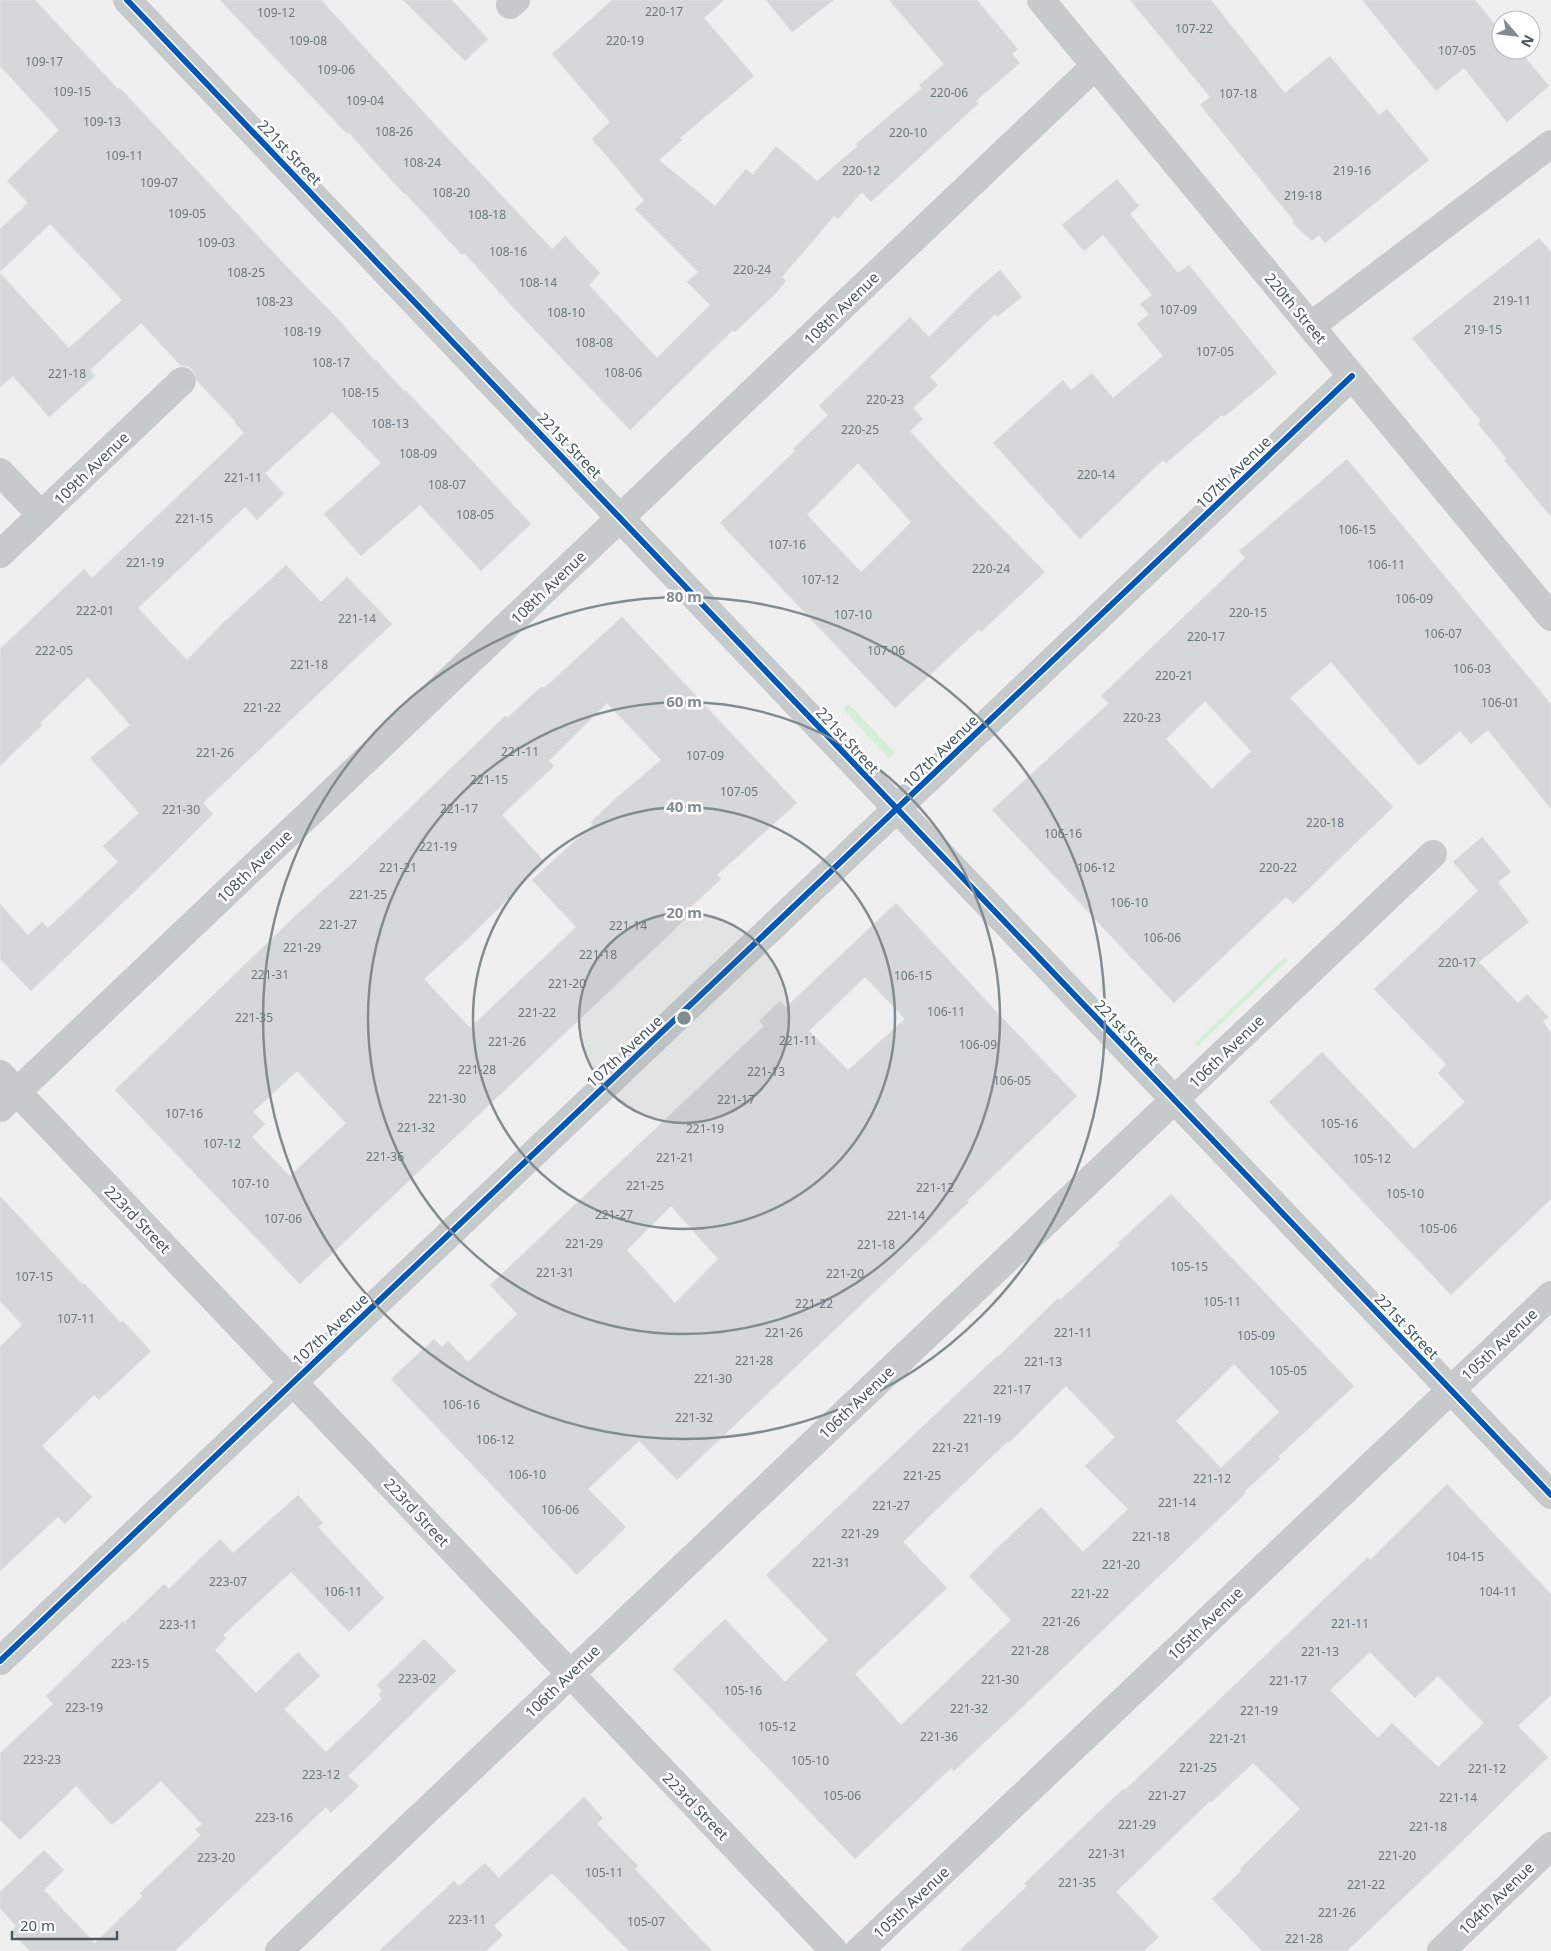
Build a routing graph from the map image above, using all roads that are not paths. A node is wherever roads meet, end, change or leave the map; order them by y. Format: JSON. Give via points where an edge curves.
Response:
{"nodes":[{"id":1,"x":127,"y":0,"type":"edge"},
{"id":2,"x":1041,"y":0,"type":"edge"},
{"id":3,"x":1095,"y":66,"type":"junction"},
{"id":4,"x":1551,"y":144,"type":"edge"},
{"id":5,"x":1310,"y":326,"type":"junction"},
{"id":6,"x":1352,"y":376,"type":"junction"},
{"id":7,"x":182,"y":381,"type":"dead end"},
{"id":8,"x":0,"y":472,"type":"edge"},
{"id":9,"x":41,"y":515,"type":"junction"},
{"id":10,"x":621,"y":517,"type":"junction"},
{"id":11,"x":0,"y":554,"type":"edge"},
{"id":12,"x":1551,"y":617,"type":"edge"},
{"id":13,"x":896,"y":810,"type":"junction"},
{"id":14,"x":1433,"y":854,"type":"dead end"},
{"id":15,"x":6,"y":1092,"type":"edge"},
{"id":16,"x":1175,"y":1100,"type":"junction"},
{"id":17,"x":1551,"y":1295,"type":"edge"},
{"id":18,"x":293,"y":1382,"type":"junction"},
{"id":19,"x":1450,"y":1390,"type":"junction"},
{"id":20,"x":1551,"y":1495,"type":"edge"},
{"id":21,"x":0,"y":1660,"type":"edge"},
{"id":22,"x":570,"y":1674,"type":"junction"},
{"id":23,"x":1551,"y":1846,"type":"edge"},
{"id":24,"x":279,"y":1951,"type":"edge"},
{"id":25,"x":834,"y":1951,"type":"edge"},
{"id":26,"x":859,"y":1951,"type":"edge"},
{"id":27,"x":1441,"y":1951,"type":"edge"}],
"edges":[{"from":1,"to":10,"type":"street","name":"221st Street"},
{"from":2,"to":3,"type":"street","name":"220th Street"},
{"from":3,"to":5,"type":"street","name":"220th Street"},
{"from":3,"to":10,"type":"street","name":"108th Avenue"},
{"from":4,"to":5,"type":"street"},
{"from":5,"to":6,"type":"street","name":"220th Street"},
{"from":6,"to":12,"type":"street","name":"220th Street"},
{"from":6,"to":13,"type":"street","name":"107th Avenue"},
{"from":7,"to":9,"type":"street","name":"109th Avenue"},
{"from":8,"to":9,"type":"street"},
{"from":9,"to":11,"type":"street","name":"109th Avenue"},
{"from":10,"to":13,"type":"street","name":"221st Street"},
{"from":10,"to":15,"type":"street","name":"108th Avenue"},
{"from":13,"to":16,"type":"street","name":"221st Street"},
{"from":13,"to":18,"type":"street","name":"107th Avenue"},
{"from":14,"to":16,"type":"street","name":"106th Avenue"},
{"from":15,"to":18,"type":"street","name":"223rd Street"},
{"from":16,"to":19,"type":"street","name":"221st Street"},
{"from":16,"to":22,"type":"street","name":"106th Avenue"},
{"from":17,"to":19,"type":"street","name":"105th Avenue"},
{"from":18,"to":21,"type":"street","name":"107th Avenue"},
{"from":18,"to":22,"type":"street","name":"223rd Street"},
{"from":19,"to":20,"type":"street","name":"221st Street"},
{"from":19,"to":26,"type":"street","name":"105th Avenue"},
{"from":22,"to":24,"type":"street","name":"106th Avenue"},
{"from":22,"to":25,"type":"street","name":"223rd Street"},
{"from":23,"to":27,"type":"street","name":"104th Avenue"}]}
